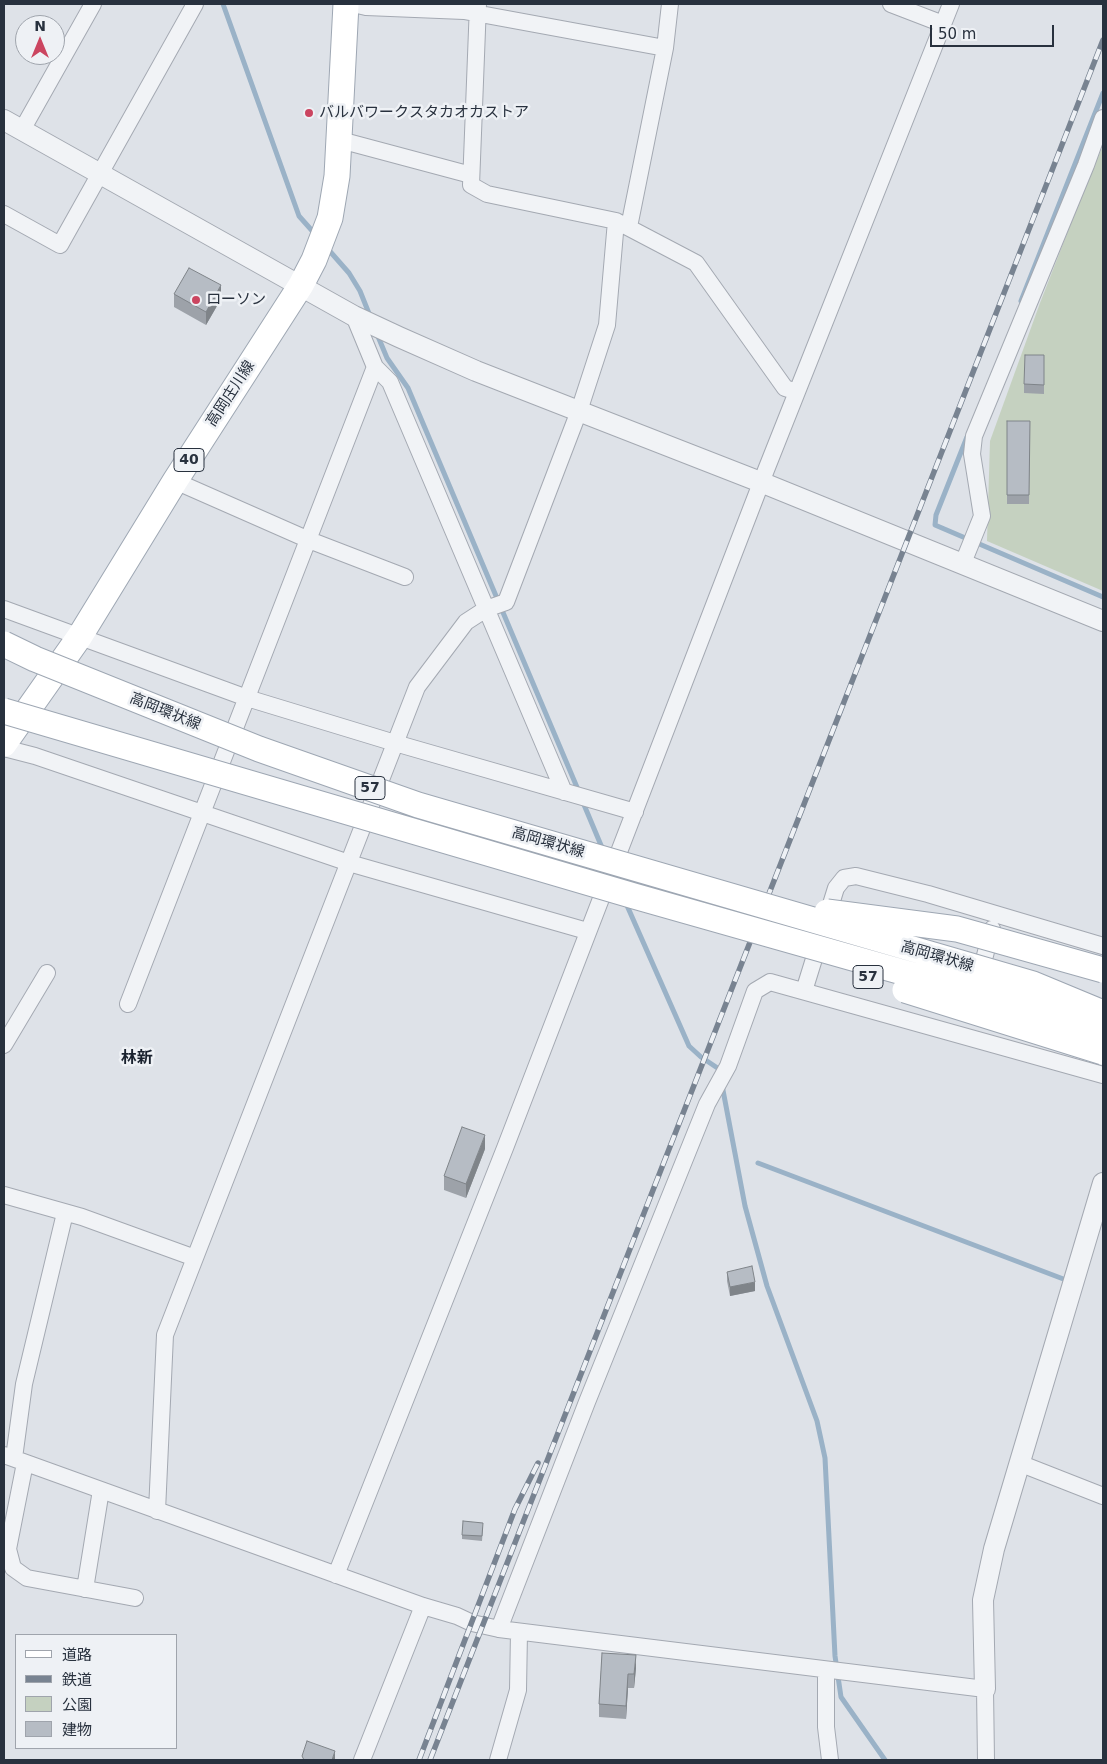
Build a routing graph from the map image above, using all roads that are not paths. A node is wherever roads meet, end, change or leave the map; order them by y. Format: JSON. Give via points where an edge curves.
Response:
{"nodes":[{"id":1,"x":93,"y":4,"type":"edge"},
{"id":2,"x":195,"y":4,"type":"edge"},
{"id":3,"x":346,"y":4,"type":"edge"},
{"id":4,"x":353,"y":4,"type":"edge"},
{"id":5,"x":670,"y":4,"type":"edge"},
{"id":6,"x":891,"y":4,"type":"edge"},
{"id":7,"x":951,"y":4,"type":"edge"},
{"id":8,"x":478,"y":9,"type":"edge"},
{"id":9,"x":943,"y":24,"type":"junction"},
{"id":10,"x":665,"y":48,"type":"junction"},
{"id":11,"x":1103,"y":118,"type":"edge"},
{"id":12,"x":4,"y":120,"type":"edge"},
{"id":13,"x":22,"y":130,"type":"junction"},
{"id":14,"x":340,"y":140,"type":"junction"},
{"id":15,"x":100,"y":174,"type":"junction"},
{"id":16,"x":471,"y":175,"type":"junction"},
{"id":17,"x":4,"y":214,"type":"edge"},
{"id":18,"x":623,"y":224,"type":"junction"},
{"id":19,"x":301,"y":285,"type":"junction"},
{"id":20,"x":360,"y":318,"type":"junction"},
{"id":21,"x":375,"y":367,"type":"junction"},
{"id":22,"x":797,"y":392,"type":"junction"},
{"id":23,"x":579,"y":411,"type":"junction"},
{"id":24,"x":175,"y":481,"type":"junction"},
{"id":25,"x":763,"y":482,"type":"junction"},
{"id":26,"x":309,"y":540,"type":"junction"},
{"id":27,"x":963,"y":563,"type":"junction"},
{"id":28,"x":405,"y":577,"type":"dead end"},
{"id":29,"x":494,"y":606,"type":"junction"},
{"id":30,"x":4,"y":609,"type":"edge"},
{"id":31,"x":1103,"y":621,"type":"edge"},
{"id":32,"x":80,"y":636,"type":"junction"},
{"id":33,"x":4,"y":644,"type":"edge"},
{"id":34,"x":247,"y":698,"type":"junction"},
{"id":35,"x":4,"y":711,"type":"edge"},
{"id":36,"x":395,"y":743,"type":"junction"},
{"id":37,"x":4,"y":744,"type":"edge"},
{"id":38,"x":4,"y":748,"type":"edge"},
{"id":39,"x":564,"y":792,"type":"junction"},
{"id":40,"x":635,"y":812,"type":"junction"},
{"id":41,"x":203,"y":813,"type":"junction"},
{"id":42,"x":349,"y":863,"type":"junction"},
{"id":43,"x":634,"y":896,"type":"junction"},
{"id":44,"x":747,"y":901,"type":"junction"},
{"id":45,"x":996,"y":914,"type":"junction"},
{"id":46,"x":587,"y":931,"type":"junction"},
{"id":47,"x":1103,"y":946,"type":"edge"},
{"id":48,"x":1103,"y":970,"type":"edge"},
{"id":49,"x":47,"y":973,"type":"dead end"},
{"id":50,"x":804,"y":991,"type":"junction"},
{"id":51,"x":128,"y":1004,"type":"dead end"},
{"id":52,"x":1103,"y":1012,"type":"edge"},
{"id":53,"x":1103,"y":1029,"type":"edge"},
{"id":54,"x":964,"y":1036,"type":"junction"},
{"id":55,"x":4,"y":1045,"type":"edge"},
{"id":56,"x":1103,"y":1052,"type":"edge"},
{"id":57,"x":1103,"y":1075,"type":"edge"},
{"id":58,"x":1103,"y":1183,"type":"edge"},
{"id":59,"x":4,"y":1195,"type":"edge"},
{"id":60,"x":66,"y":1213,"type":"junction"},
{"id":61,"x":195,"y":1258,"type":"junction"},
{"id":62,"x":14,"y":1458,"type":"edge"},
{"id":63,"x":1019,"y":1463,"type":"junction"},
{"id":64,"x":101,"y":1490,"type":"junction"},
{"id":65,"x":1103,"y":1496,"type":"edge"},
{"id":66,"x":157,"y":1511,"type":"junction"},
{"id":67,"x":336,"y":1575,"type":"junction"},
{"id":68,"x":85,"y":1589,"type":"junction"},
{"id":69,"x":135,"y":1598,"type":"dead end"},
{"id":70,"x":423,"y":1606,"type":"junction"},
{"id":71,"x":498,"y":1629,"type":"junction"},
{"id":72,"x":519,"y":1632,"type":"junction"},
{"id":73,"x":826,"y":1670,"type":"junction"},
{"id":74,"x":985,"y":1690,"type":"junction"},
{"id":75,"x":362,"y":1760,"type":"edge"},
{"id":76,"x":498,"y":1760,"type":"edge"},
{"id":77,"x":830,"y":1760,"type":"edge"},
{"id":78,"x":985,"y":1760,"type":"edge"}],
"edges":[{"from":1,"to":13,"type":"street"},
{"from":2,"to":15,"type":"street"},
{"from":3,"to":14,"type":"main road","name":"高岡庄川線","number":"40"},
{"from":4,"to":8,"type":"street","via":[[464,11]]},
{"from":5,"to":10,"type":"street"},
{"from":6,"to":9,"type":"street"},
{"from":7,"to":9,"type":"street"},
{"from":8,"to":10,"type":"street"},
{"from":8,"to":16,"type":"street"},
{"from":9,"to":22,"type":"street"},
{"from":10,"to":18,"type":"street"},
{"from":11,"to":27,"type":"street","via":[[974,436],[972,454],[982,516]]},
{"from":12,"to":13,"type":"street"},
{"from":13,"to":15,"type":"street"},
{"from":14,"to":16,"type":"street"},
{"from":14,"to":19,"type":"main road","name":"高岡庄川線","number":"40","via":[[330,218]]},
{"from":15,"to":17,"type":"street","via":[[60,245]]},
{"from":15,"to":19,"type":"street"},
{"from":16,"to":18,"type":"street","via":[[471,185],[488,194]]},
{"from":18,"to":22,"type":"street","via":[[696,263],[785,388]]},
{"from":18,"to":23,"type":"street","via":[[607,325]]},
{"from":19,"to":20,"type":"street"},
{"from":19,"to":24,"type":"main road","name":"高岡庄川線","number":"40"},
{"from":20,"to":21,"type":"street"},
{"from":20,"to":23,"type":"street","via":[[476,371]]},
{"from":21,"to":26,"type":"street"},
{"from":21,"to":29,"type":"street","via":[[390,382]]},
{"from":22,"to":25,"type":"street"},
{"from":23,"to":25,"type":"street"},
{"from":23,"to":29,"type":"street"},
{"from":24,"to":26,"type":"street"},
{"from":24,"to":32,"type":"main road","name":"高岡庄川線","number":"40"},
{"from":25,"to":27,"type":"street"},
{"from":25,"to":40,"type":"street"},
{"from":26,"to":28,"type":"street"},
{"from":26,"to":34,"type":"street"},
{"from":27,"to":31,"type":"street"},
{"from":29,"to":36,"type":"street","via":[[466,622],[417,687]]},
{"from":29,"to":39,"type":"street"},
{"from":30,"to":32,"type":"street"},
{"from":32,"to":34,"type":"street"},
{"from":32,"to":37,"type":"main road","name":"高岡庄川線","number":"40"},
{"from":33,"to":44,"type":"main road","name":"高岡環状線","number":"57","bridge":true,"via":[[277,756],[418,804]]},
{"from":34,"to":36,"type":"street"},
{"from":34,"to":41,"type":"street"},
{"from":35,"to":43,"type":"main road","name":"高岡環状線","number":"57","bridge":true},
{"from":36,"to":39,"type":"street"},
{"from":36,"to":42,"type":"street"},
{"from":38,"to":41,"type":"street"},
{"from":39,"to":40,"type":"street"},
{"from":40,"to":46,"type":"street"},
{"from":41,"to":42,"type":"street"},
{"from":41,"to":51,"type":"street"},
{"from":42,"to":46,"type":"street"},
{"from":42,"to":61,"type":"street"},
{"from":43,"to":53,"type":"main road","name":"高岡環状線","number":"57","bridge":true},
{"from":43,"to":56,"type":"main road","number":"57","bridge":true,"via":[[936,1001]]},
{"from":44,"to":48,"type":"main road","number":"57","bridge":true,"via":[[957,929]]},
{"from":44,"to":52,"type":"main road","name":"高岡環状線","number":"57","bridge":true,"via":[[1033,984]]},
{"from":45,"to":47,"type":"street"},
{"from":45,"to":50,"type":"street","via":[[856,876],[844,878],[836,888]]},
{"from":45,"to":54,"type":"street"},
{"from":46,"to":67,"type":"street"},
{"from":49,"to":55,"type":"street"},
{"from":50,"to":54,"type":"street"},
{"from":50,"to":71,"type":"street","via":[[770,982],[755,991],[728,1066],[707,1104]]},
{"from":54,"to":57,"type":"street"},
{"from":58,"to":63,"type":"street"},
{"from":59,"to":60,"type":"street"},
{"from":60,"to":61,"type":"street"},
{"from":60,"to":62,"type":"street","via":[[24,1384]]},
{"from":61,"to":66,"type":"street","via":[[166,1335]]},
{"from":62,"to":64,"type":"street"},
{"from":62,"to":68,"type":"street","via":[[8,1549],[13,1568],[27,1578]]},
{"from":63,"to":65,"type":"street"},
{"from":63,"to":74,"type":"street","via":[[983,1600]]},
{"from":64,"to":66,"type":"street"},
{"from":64,"to":68,"type":"street"},
{"from":66,"to":67,"type":"street"},
{"from":67,"to":70,"type":"street"},
{"from":68,"to":69,"type":"street"},
{"from":70,"to":71,"type":"street"},
{"from":70,"to":75,"type":"street"},
{"from":71,"to":72,"type":"street"},
{"from":72,"to":73,"type":"street"},
{"from":72,"to":76,"type":"street","via":[[518,1690]]},
{"from":73,"to":74,"type":"street"},
{"from":73,"to":77,"type":"street","via":[[826,1727]]},
{"from":74,"to":78,"type":"street"}]}
